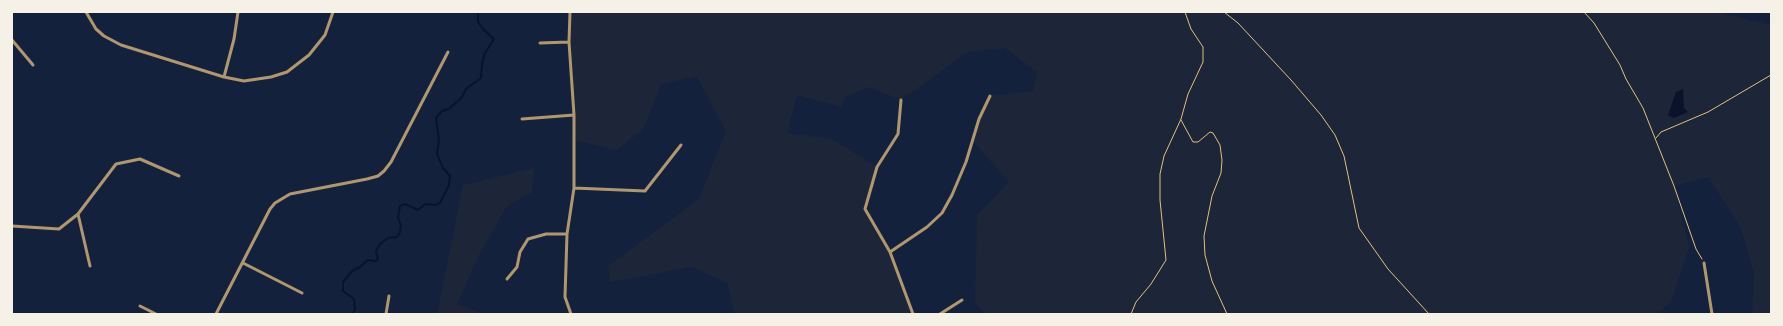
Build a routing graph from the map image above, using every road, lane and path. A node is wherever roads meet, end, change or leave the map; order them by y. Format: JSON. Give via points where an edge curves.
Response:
{"nodes":[{"id":1,"x":86,"y":12,"type":"edge"},
{"id":2,"x":238,"y":12,"type":"edge"},
{"id":3,"x":333,"y":12,"type":"edge"},
{"id":4,"x":570,"y":12,"type":"edge"},
{"id":5,"x":1185,"y":12,"type":"edge"},
{"id":6,"x":1224,"y":12,"type":"edge"},
{"id":7,"x":1584,"y":12,"type":"edge"},
{"id":8,"x":12,"y":40,"type":"edge"},
{"id":9,"x":569,"y":42,"type":"junction"},
{"id":10,"x":540,"y":43,"type":"dead end"},
{"id":11,"x":448,"y":52,"type":"dead end"},
{"id":12,"x":33,"y":65,"type":"dead end"},
{"id":13,"x":1771,"y":75,"type":"edge"},
{"id":14,"x":224,"y":77,"type":"junction"},
{"id":15,"x":990,"y":96,"type":"dead end"},
{"id":16,"x":901,"y":100,"type":"dead end"},
{"id":17,"x":574,"y":115,"type":"junction"},
{"id":18,"x":1181,"y":119,"type":"junction"},
{"id":19,"x":522,"y":120,"type":"dead end"},
{"id":20,"x":1656,"y":139,"type":"junction"},
{"id":21,"x":681,"y":145,"type":"dead end"},
{"id":22,"x":179,"y":176,"type":"dead end"},
{"id":23,"x":574,"y":188,"type":"junction"},
{"id":24,"x":78,"y":214,"type":"junction"},
{"id":25,"x":12,"y":226,"type":"edge"},
{"id":26,"x":567,"y":234,"type":"junction"},
{"id":27,"x":890,"y":252,"type":"junction"},
{"id":28,"x":1704,"y":262,"type":"joint"},
{"id":29,"x":243,"y":263,"type":"junction"},
{"id":30,"x":90,"y":266,"type":"dead end"},
{"id":31,"x":507,"y":279,"type":"dead end"},
{"id":32,"x":302,"y":293,"type":"dead end"},
{"id":33,"x":389,"y":296,"type":"dead end"},
{"id":34,"x":962,"y":300,"type":"dead end"},
{"id":35,"x":140,"y":306,"type":"dead end"},
{"id":36,"x":156,"y":314,"type":"edge"},
{"id":37,"x":216,"y":314,"type":"edge"},
{"id":38,"x":386,"y":314,"type":"edge"},
{"id":39,"x":571,"y":314,"type":"edge"},
{"id":40,"x":913,"y":314,"type":"edge"},
{"id":41,"x":940,"y":314,"type":"edge"},
{"id":42,"x":1131,"y":314,"type":"edge"},
{"id":43,"x":1228,"y":314,"type":"edge"},
{"id":44,"x":1429,"y":314,"type":"edge"},
{"id":45,"x":1712,"y":314,"type":"edge"}],
"edges":[{"from":1,"to":14,"type":"street","via":[[96,29],[122,45]]},
{"from":2,"to":14,"type":"street"},
{"from":3,"to":14,"type":"street","via":[[325,35],[309,55],[287,72],[244,81]]},
{"from":4,"to":9,"type":"street"},
{"from":5,"to":18,"type":"path","via":[[1191,29],[1203,47],[1203,62],[1188,94]]},
{"from":6,"to":44,"type":"path","via":[[1238,23],[1291,80],[1335,135],[1344,156],[1359,228],[1388,269]]},
{"from":7,"to":20,"type":"path","via":[[1594,23],[1620,65]]},
{"from":8,"to":12,"type":"street"},
{"from":9,"to":10,"type":"street"},
{"from":9,"to":17,"type":"street"},
{"from":11,"to":29,"type":"street","via":[[391,162],[384,170],[378,176],[367,180],[282,197],[270,209]]},
{"from":13,"to":20,"type":"path","via":[[1708,112],[1661,132]]},
{"from":15,"to":27,"type":"street","via":[[979,118],[966,162],[942,213],[927,227]]},
{"from":16,"to":27,"type":"street","via":[[898,134],[877,166],[865,209]]},
{"from":17,"to":19,"type":"street"},
{"from":17,"to":23,"type":"street"},
{"from":18,"to":42,"type":"path","via":[[1164,156],[1160,174],[1166,260],[1136,302]]},
{"from":18,"to":43,"type":"path","via":[[1192,142],[1198,142],[1210,132],[1220,145],[1221,173],[1212,196],[1204,236],[1205,255],[1212,281]]},
{"from":20,"to":28,"type":"path","via":[[1696,249]]},
{"from":21,"to":23,"type":"street","via":[[645,191]]},
{"from":22,"to":24,"type":"street","via":[[140,159],[116,164]]},
{"from":23,"to":26,"type":"street"},
{"from":24,"to":25,"type":"street","via":[[59,229]]},
{"from":24,"to":30,"type":"street"},
{"from":26,"to":31,"type":"street","via":[[546,234],[528,239],[520,252],[517,267]]},
{"from":26,"to":39,"type":"street","via":[[565,297]]},
{"from":27,"to":40,"type":"street"},
{"from":28,"to":45,"type":"street"},
{"from":29,"to":32,"type":"street"},
{"from":29,"to":37,"type":"street"},
{"from":33,"to":38,"type":"street"},
{"from":34,"to":41,"type":"street"},
{"from":35,"to":36,"type":"street"}]}
